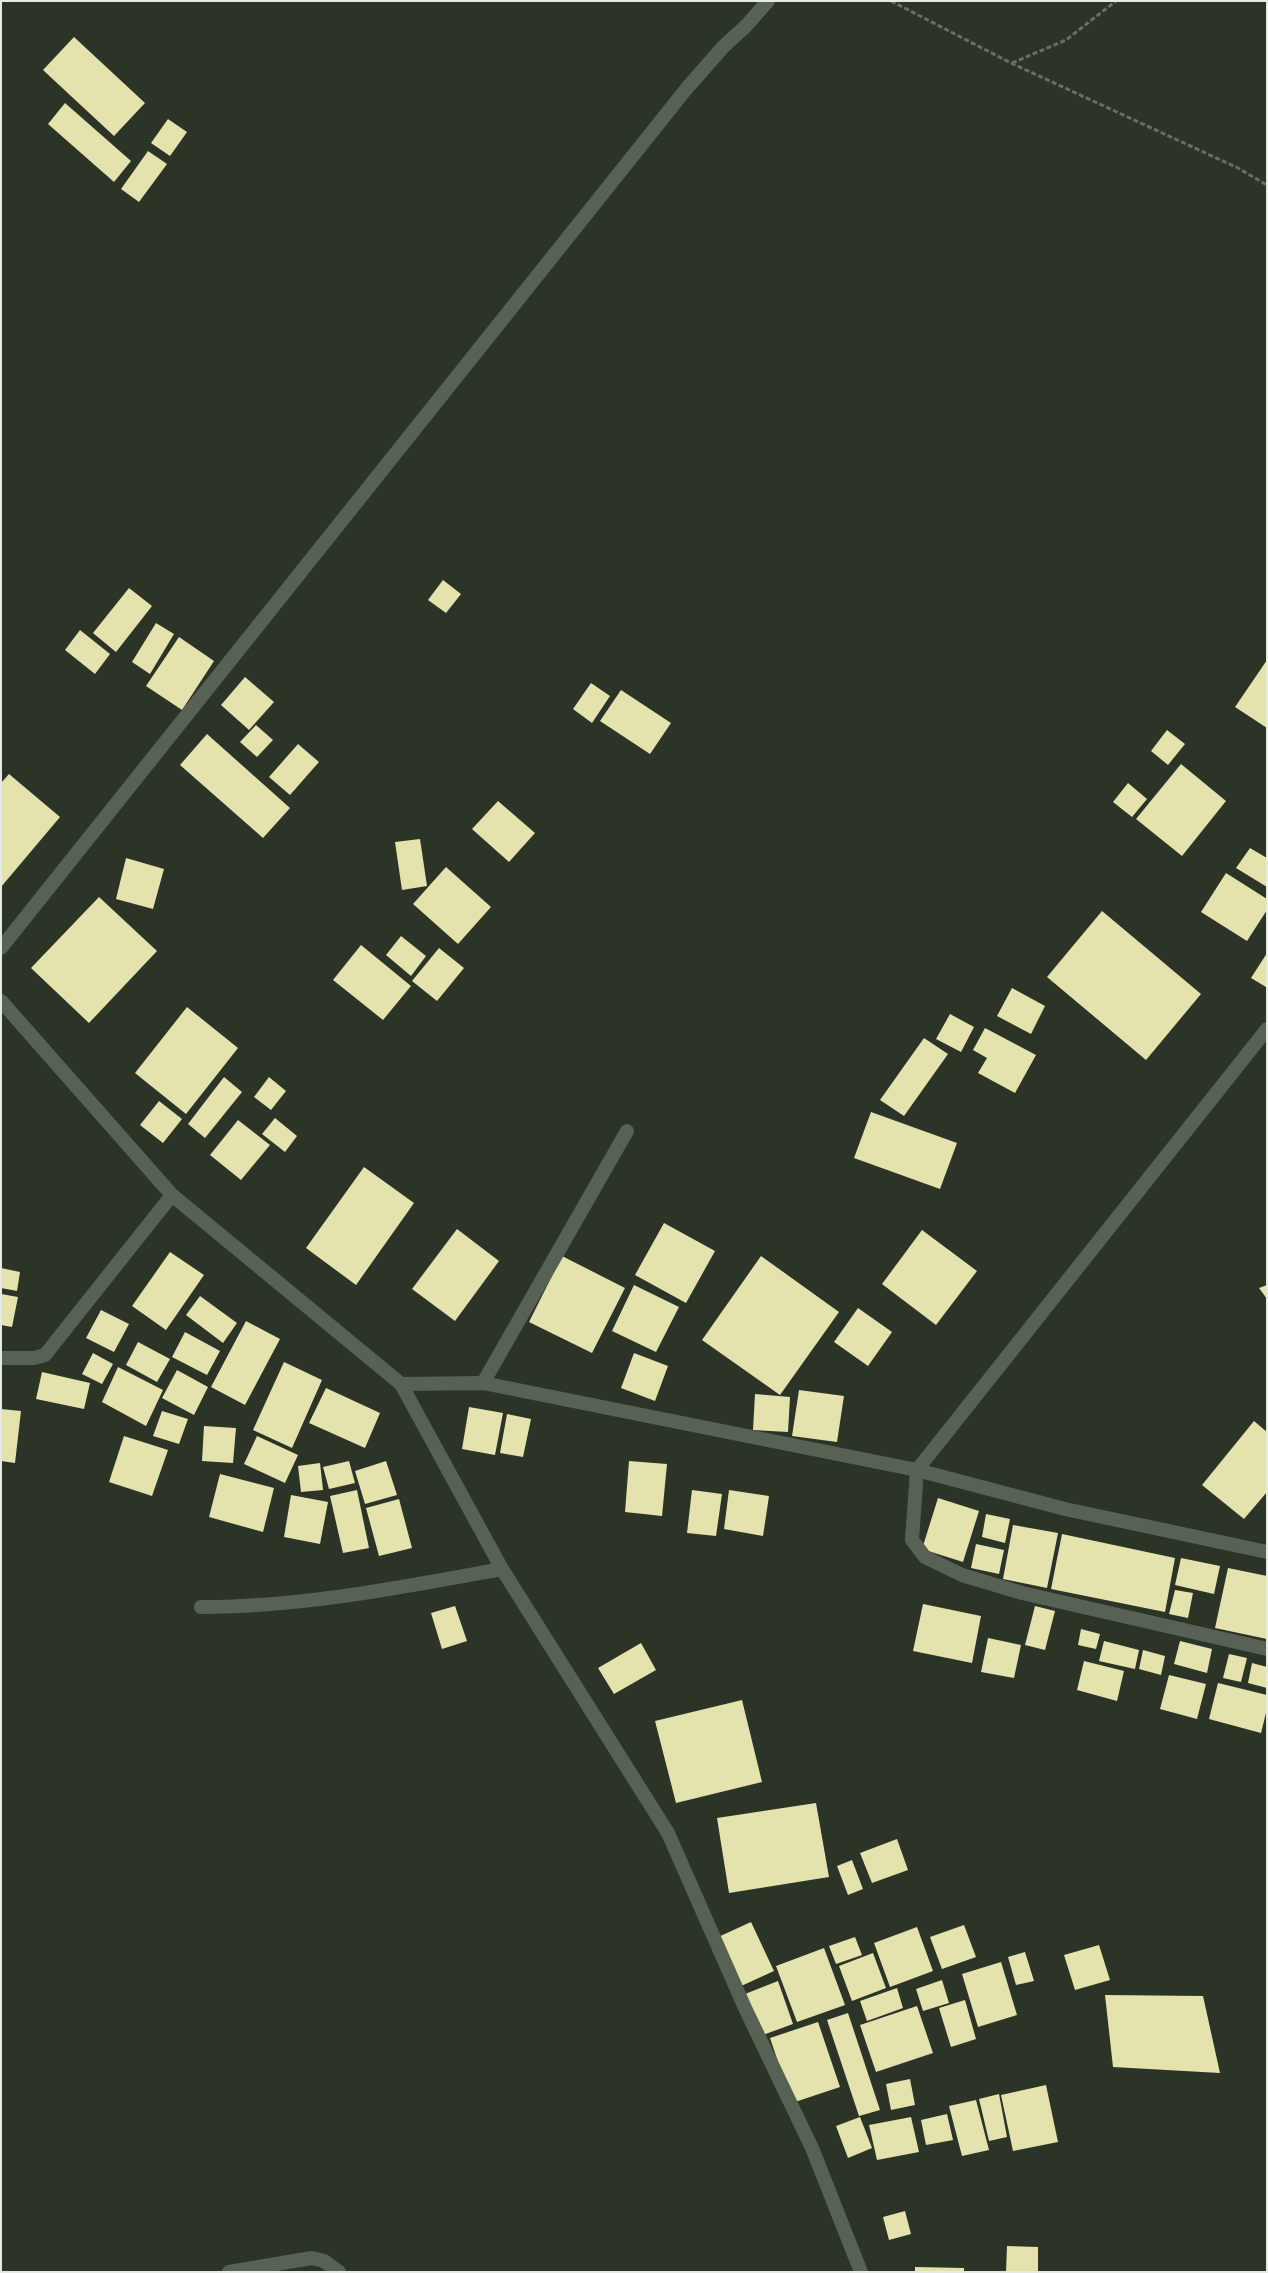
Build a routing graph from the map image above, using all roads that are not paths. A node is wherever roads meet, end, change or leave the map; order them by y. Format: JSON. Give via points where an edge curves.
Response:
{"nodes":[{"id":1,"x":768,"y":1,"type":"edge"},
{"id":2,"x":1,"y":948,"type":"edge"},
{"id":3,"x":1,"y":1001,"type":"edge"},
{"id":4,"x":1267,"y":1029,"type":"edge"},
{"id":5,"x":627,"y":1131,"type":"dead end"},
{"id":6,"x":172,"y":1195,"type":"junction"},
{"id":7,"x":1,"y":1358,"type":"edge"},
{"id":8,"x":483,"y":1383,"type":"junction"},
{"id":9,"x":401,"y":1384,"type":"junction"},
{"id":10,"x":916,"y":1470,"type":"junction"},
{"id":11,"x":1267,"y":1552,"type":"edge"},
{"id":12,"x":502,"y":1569,"type":"junction"},
{"id":13,"x":201,"y":1607,"type":"dead end"},
{"id":14,"x":1267,"y":1649,"type":"edge"},
{"id":15,"x":228,"y":2272,"type":"edge"},
{"id":16,"x":339,"y":2272,"type":"edge"},
{"id":17,"x":861,"y":2272,"type":"edge"}],
"edges":[{"from":1,"to":2,"type":"street","via":[[687,88]]},
{"from":3,"to":6,"type":"street"},
{"from":4,"to":10,"type":"street"},
{"from":5,"to":8,"type":"street"},
{"from":6,"to":7,"type":"street","via":[[45,1355]]},
{"from":6,"to":9,"type":"street"},
{"from":8,"to":9,"type":"street"},
{"from":8,"to":10,"type":"street"},
{"from":9,"to":12,"type":"street"},
{"from":10,"to":11,"type":"street","via":[[1065,1509]]},
{"from":10,"to":14,"type":"street","via":[[912,1540],[925,1558],[962,1575],[1022,1593]]},
{"from":12,"to":13,"type":"street","via":[[384,1591],[297,1602]]},
{"from":12,"to":17,"type":"street","via":[[668,1833],[745,2008],[812,2148]]},
{"from":15,"to":16,"type":"street","via":[[312,2258],[324,2261]]}]}
